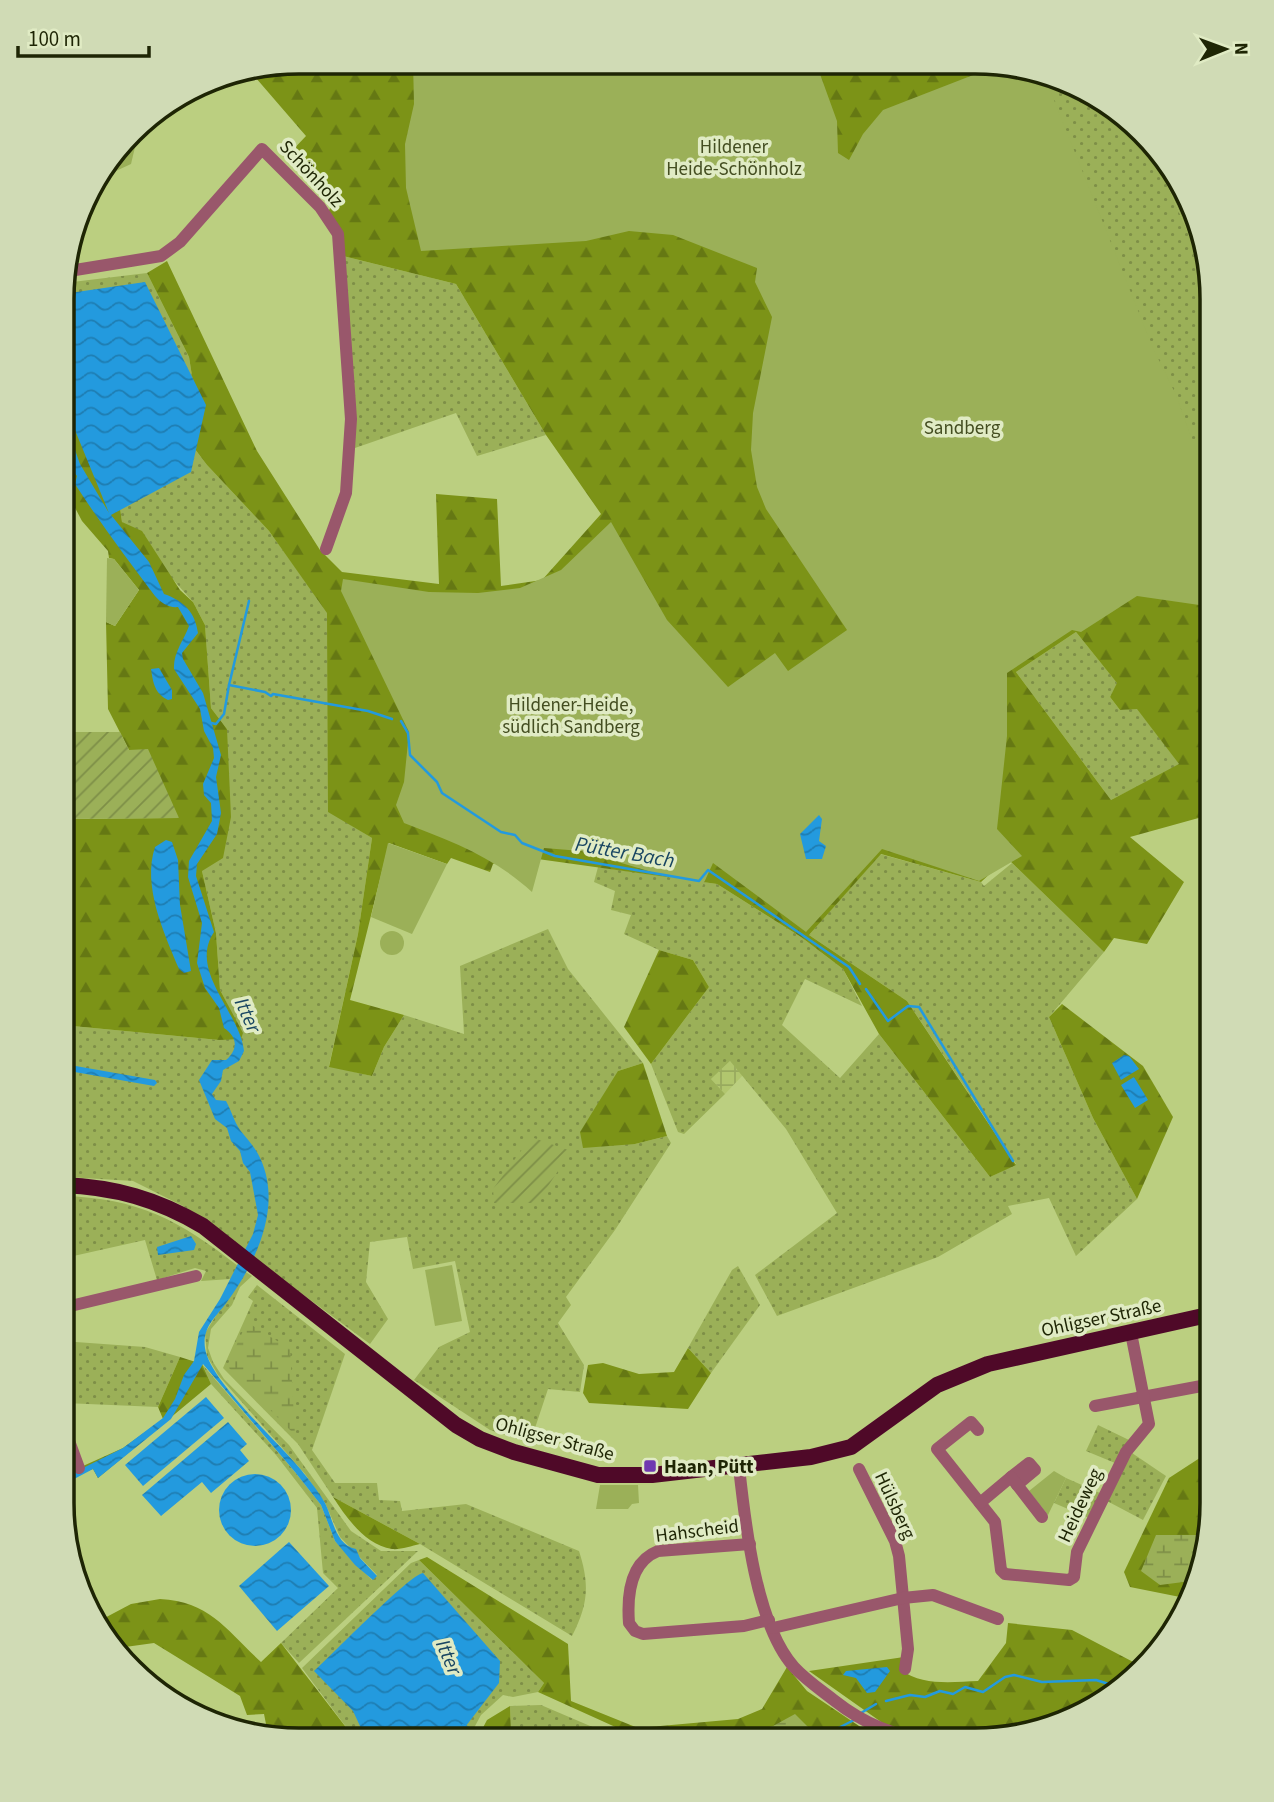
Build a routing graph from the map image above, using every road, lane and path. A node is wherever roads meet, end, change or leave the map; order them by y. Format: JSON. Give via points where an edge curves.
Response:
{"nodes":[{"id":1,"x":75,"y":270,"type":"edge"},
{"id":2,"x":326,"y":549,"type":"dead end"},
{"id":3,"x":74,"y":1186,"type":"edge"},
{"id":4,"x":196,"y":1276,"type":"dead end"},
{"id":5,"x":74,"y":1305,"type":"edge"},
{"id":6,"x":1200,"y":1317,"type":"edge"},
{"id":7,"x":1131,"y":1334,"type":"junction"},
{"id":8,"x":1200,"y":1386,"type":"edge"},
{"id":9,"x":1143,"y":1396,"type":"junction"},
{"id":10,"x":1094,"y":1406,"type":"dead end"},
{"id":11,"x":978,"y":1430,"type":"dead end"},
{"id":12,"x":74,"y":1454,"type":"edge"},
{"id":13,"x":739,"y":1467,"type":"junction"},
{"id":14,"x":79,"y":1468,"type":"dead end"},
{"id":15,"x":859,"y":1469,"type":"dead end"},
{"id":16,"x":980,"y":1503,"type":"junction"},
{"id":17,"x":1042,"y":1517,"type":"dead end"},
{"id":18,"x":750,"y":1544,"type":"junction"},
{"id":19,"x":903,"y":1598,"type":"junction"},
{"id":20,"x":998,"y":1619,"type":"dead end"},
{"id":21,"x":771,"y":1624,"type":"junction"},
{"id":22,"x":905,"y":1669,"type":"dead end"},
{"id":23,"x":879,"y":1728,"type":"edge"}],
"edges":[{"from":1,"to":2,"type":"street","name":"Schönholz","via":[[161,256],[180,242],[262,149],[320,207],[338,234],[351,419],[346,493]]},
{"from":3,"to":13,"type":"main road","name":"Ohligser Straße","via":[[104,1187],[157,1202],[203,1226],[433,1408],[480,1439],[598,1475]]},
{"from":4,"to":5,"type":"street"},
{"from":6,"to":7,"type":"main road","name":"Ohligser Straße"},
{"from":7,"to":9,"type":"street","name":"Heideweg"},
{"from":7,"to":13,"type":"main road","name":"Ohligser Straße","via":[[1014,1357],[961,1374],[937,1385],[870,1436],[835,1453]]},
{"from":8,"to":9,"type":"street"},
{"from":9,"to":10,"type":"street"},
{"from":9,"to":16,"type":"street","name":"Heideweg","via":[[1149,1424],[1126,1452],[1077,1552],[1074,1577],[1005,1574],[995,1522]]},
{"from":11,"to":16,"type":"street","name":"Heideweg","via":[[971,1422],[937,1449]]},
{"from":12,"to":14,"type":"street"},
{"from":13,"to":18,"type":"street"},
{"from":15,"to":19,"type":"street","name":"Hülsberg","via":[[895,1541]]},
{"from":16,"to":17,"type":"street","name":"Heideweg","via":[[1014,1481]]},
{"from":18,"to":21,"type":"street"},
{"from":18,"to":21,"type":"street","name":"Hahscheid","via":[[658,1551],[641,1560],[635,1570],[629,1623],[643,1634]]},
{"from":19,"to":20,"type":"street","via":[[940,1596]]},
{"from":19,"to":21,"type":"street"},
{"from":19,"to":22,"type":"street","name":"Hülsberg","via":[[908,1649]]},
{"from":21,"to":23,"type":"street","via":[[793,1666],[847,1711]]}]}
